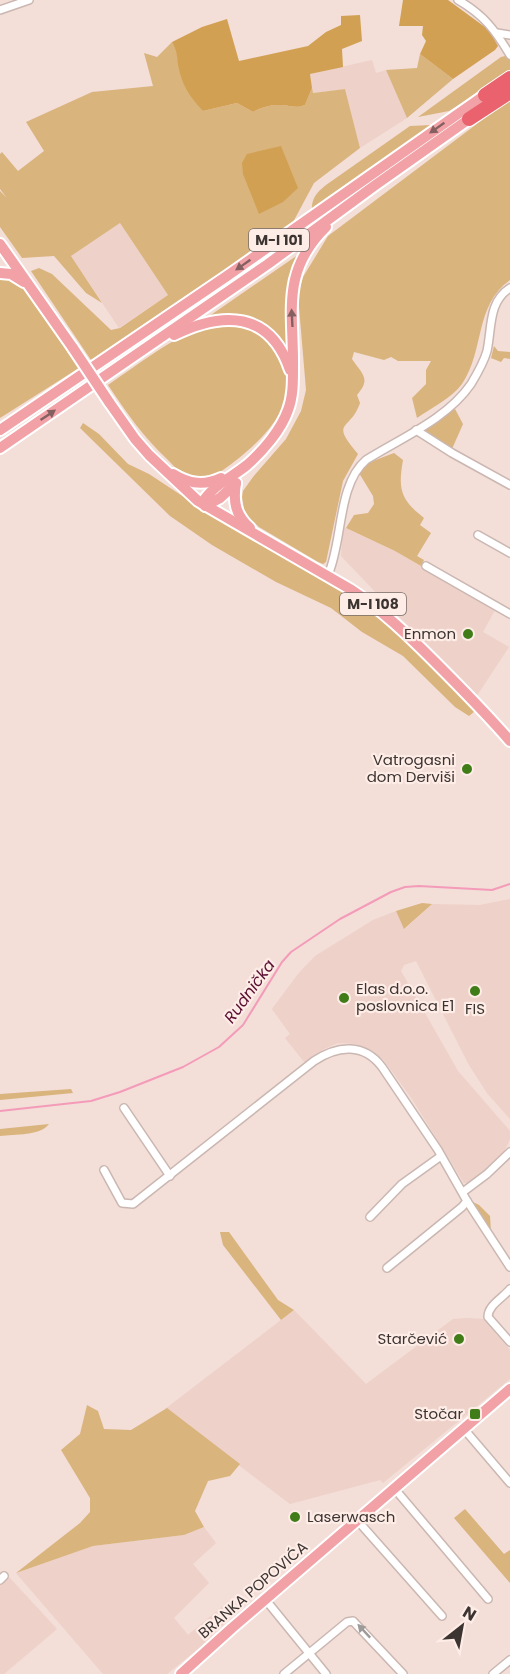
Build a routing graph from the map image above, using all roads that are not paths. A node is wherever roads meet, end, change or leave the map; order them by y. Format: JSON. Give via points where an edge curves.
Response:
{"nodes":[{"id":1,"x":29,"y":0,"type":"edge"},
{"id":2,"x":458,"y":0,"type":"edge"},
{"id":3,"x":0,"y":10,"type":"edge"},
{"id":4,"x":498,"y":33,"type":"junction"},
{"id":5,"x":510,"y":35,"type":"edge"},
{"id":6,"x":510,"y":55,"type":"edge"},
{"id":7,"x":510,"y":78,"type":"edge"},
{"id":8,"x":510,"y":92,"type":"edge"},
{"id":9,"x":485,"y":95,"type":"joint"},
{"id":10,"x":469,"y":119,"type":"joint"},
{"id":11,"x":374,"y":186,"type":"junction"},
{"id":12,"x":0,"y":244,"type":"edge"},
{"id":13,"x":4,"y":256,"type":"edge"},
{"id":14,"x":0,"y":268,"type":"edge"},
{"id":15,"x":0,"y":273,"type":"edge"},
{"id":16,"x":28,"y":285,"type":"junction"},
{"id":17,"x":510,"y":288,"type":"edge"},
{"id":18,"x":122,"y":365,"type":"junction"},
{"id":19,"x":293,"y":377,"type":"junction"},
{"id":20,"x":72,"y":381,"type":"junction"},
{"id":21,"x":0,"y":422,"type":"edge"},
{"id":22,"x":0,"y":430,"type":"edge"},
{"id":23,"x":416,"y":430,"type":"junction"},
{"id":24,"x":0,"y":448,"type":"edge"},
{"id":25,"x":158,"y":463,"type":"junction"},
{"id":26,"x":244,"y":466,"type":"junction"},
{"id":27,"x":236,"y":483,"type":"junction"},
{"id":28,"x":510,"y":485,"type":"edge"},
{"id":29,"x":204,"y":505,"type":"junction"},
{"id":30,"x":478,"y":535,"type":"dead end"},
{"id":31,"x":276,"y":547,"type":"junction"},
{"id":32,"x":510,"y":553,"type":"edge"},
{"id":33,"x":426,"y":566,"type":"dead end"},
{"id":34,"x":328,"y":576,"type":"junction"},
{"id":35,"x":510,"y":614,"type":"edge"},
{"id":36,"x":510,"y":741,"type":"edge"},
{"id":37,"x":124,"y":1108,"type":"dead end"},
{"id":38,"x":510,"y":1152,"type":"edge"},
{"id":39,"x":441,"y":1156,"type":"junction"},
{"id":40,"x":104,"y":1170,"type":"dead end"},
{"id":41,"x":170,"y":1176,"type":"junction"},
{"id":42,"x":463,"y":1192,"type":"junction"},
{"id":43,"x":467,"y":1201,"type":"junction"},
{"id":44,"x":370,"y":1217,"type":"dead end"},
{"id":45,"x":510,"y":1267,"type":"edge"},
{"id":46,"x":387,"y":1268,"type":"dead end"},
{"id":47,"x":510,"y":1289,"type":"edge"},
{"id":48,"x":510,"y":1342,"type":"edge"},
{"id":49,"x":510,"y":1389,"type":"edge"},
{"id":50,"x":464,"y":1429,"type":"junction"},
{"id":51,"x":510,"y":1483,"type":"edge"},
{"id":52,"x":394,"y":1488,"type":"junction"},
{"id":53,"x":357,"y":1520,"type":"junction"},
{"id":54,"x":265,"y":1599,"type":"junction"},
{"id":55,"x":488,"y":1599,"type":"dead end"},
{"id":56,"x":442,"y":1617,"type":"dead end"},
{"id":57,"x":309,"y":1653,"type":"junction"},
{"id":58,"x":510,"y":1660,"type":"edge"},
{"id":59,"x":181,"y":1674,"type":"edge"},
{"id":60,"x":284,"y":1674,"type":"edge"},
{"id":61,"x":326,"y":1674,"type":"edge"},
{"id":62,"x":403,"y":1674,"type":"edge"},
{"id":63,"x":493,"y":1674,"type":"edge"}],
"edges":[{"from":1,"to":3,"type":"street"},
{"from":2,"to":4,"type":"street"},
{"from":4,"to":5,"type":"street"},
{"from":4,"to":6,"type":"street"},
{"from":7,"to":9,"type":"highway","number":"M-I 101"},
{"from":8,"to":10,"type":"highway","number":"M-I 101"},
{"from":9,"to":20,"type":"main road","number":"M-I 101","one_way":true},
{"from":10,"to":11,"type":"main road","number":"M-I 101"},
{"from":11,"to":18,"type":"main road","number":"M-I 101"},
{"from":19,"to":11,"type":"main road","one_way":true,"via":[[291,306],[296,272],[322,231]]},
{"from":12,"to":13,"type":"main road","number":"M-I 108"},
{"from":13,"to":14,"type":"main road"},
{"from":13,"to":16,"type":"main road","number":"M-I 108"},
{"from":15,"to":16,"type":"main road","via":[[11,274]]},
{"from":16,"to":25,"type":"main road","number":"M-I 108","bridge":true,"via":[[135,439]]},
{"from":17,"to":23,"type":"street","via":[[498,298],[486,351],[470,385]]},
{"from":18,"to":19,"type":"main road","via":[[201,323],[235,320],[270,335],[283,352]]},
{"from":24,"to":18,"type":"main road","number":"M-I 101","one_way":true},
{"from":19,"to":26,"type":"main road","via":[[289,410],[271,439]]},
{"from":20,"to":21,"type":"main road","via":[[59,383]]},
{"from":20,"to":22,"type":"main road","number":"M-I 101"},
{"from":23,"to":28,"type":"street"},
{"from":23,"to":34,"type":"street","via":[[366,460],[354,475]]},
{"from":25,"to":26,"type":"main road","via":[[180,478],[209,484]]},
{"from":25,"to":29,"type":"main road","number":"M-I 108"},
{"from":26,"to":27,"type":"main road"},
{"from":26,"to":29,"type":"main road","via":[[217,485]]},
{"from":27,"to":29,"type":"main road","via":[[220,498]]},
{"from":27,"to":31,"type":"main road","via":[[236,510],[245,524]]},
{"from":29,"to":31,"type":"main road","number":"M-I 108"},
{"from":30,"to":32,"type":"street"},
{"from":31,"to":34,"type":"main road","number":"M-I 108"},
{"from":33,"to":35,"type":"street"},
{"from":34,"to":36,"type":"main road","number":"M-I 108","via":[[390,617]]},
{"from":37,"to":41,"type":"street"},
{"from":38,"to":42,"type":"street"},
{"from":39,"to":41,"type":"street","via":[[376,1060],[365,1052],[344,1048],[314,1060]]},
{"from":39,"to":42,"type":"street"},
{"from":39,"to":44,"type":"street","via":[[402,1185]]},
{"from":40,"to":41,"type":"street","via":[[126,1204],[140,1201]]},
{"from":42,"to":43,"type":"street"},
{"from":43,"to":45,"type":"street"},
{"from":43,"to":46,"type":"street"},
{"from":47,"to":48,"type":"street","via":[[488,1314]]},
{"from":49,"to":50,"type":"main road","name":"BRANKA POPOVIĆA"},
{"from":50,"to":51,"type":"street"},
{"from":50,"to":52,"type":"main road","name":"BRANKA POPOVIĆA"},
{"from":52,"to":53,"type":"main road","name":"BRANKA POPOVIĆA"},
{"from":52,"to":55,"type":"street"},
{"from":53,"to":54,"type":"main road","name":"BRANKA POPOVIĆA"},
{"from":53,"to":56,"type":"street"},
{"from":54,"to":57,"type":"street"},
{"from":54,"to":59,"type":"main road","name":"BRANKA POPOVIĆA"},
{"from":57,"to":60,"type":"street"},
{"from":57,"to":61,"type":"street"},
{"from":62,"to":57,"type":"street","one_way":true,"via":[[353,1621]]},
{"from":58,"to":63,"type":"street"}]}
